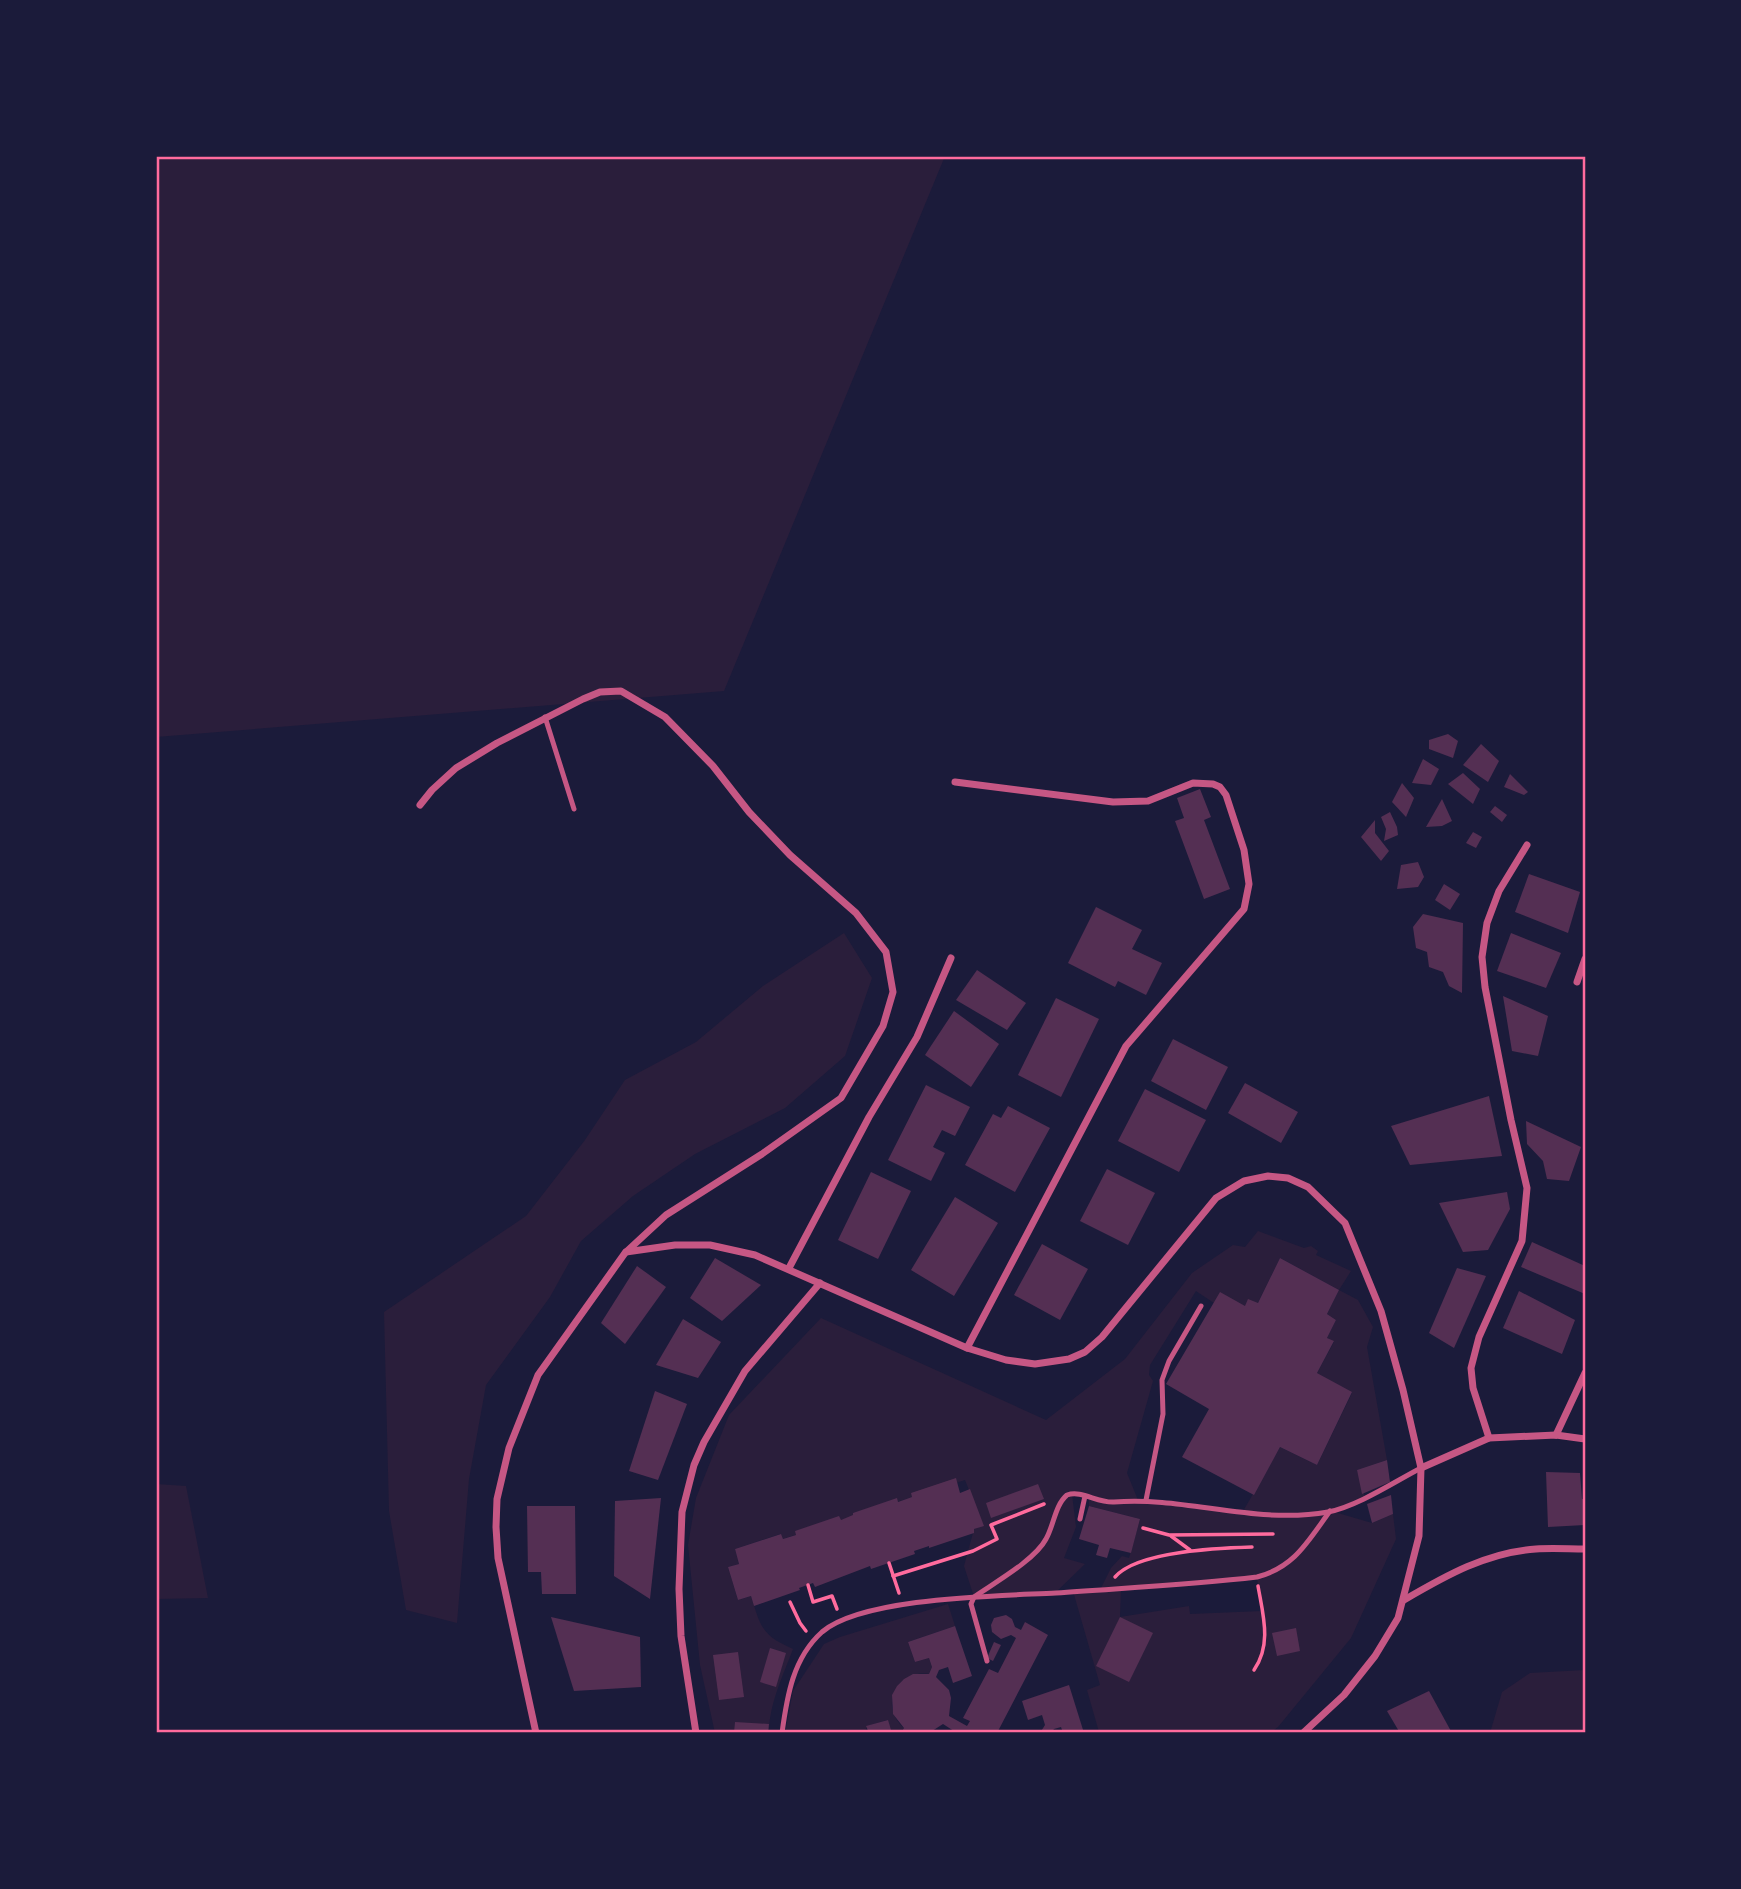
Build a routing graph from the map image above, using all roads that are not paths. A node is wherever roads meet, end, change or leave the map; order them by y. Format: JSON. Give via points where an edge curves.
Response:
{"nodes":[{"id":1,"x":545,"y":717,"type":"junction"},
{"id":2,"x":955,"y":782,"type":"dead end"},
{"id":3,"x":420,"y":805,"type":"dead end"},
{"id":4,"x":574,"y":809,"type":"dead end"},
{"id":5,"x":1527,"y":845,"type":"dead end"},
{"id":6,"x":951,"y":958,"type":"dead end"},
{"id":7,"x":1585,"y":959,"type":"edge"},
{"id":8,"x":1577,"y":982,"type":"dead end"},
{"id":9,"x":625,"y":1253,"type":"junction"},
{"id":10,"x":789,"y":1268,"type":"junction"},
{"id":11,"x":820,"y":1283,"type":"junction"},
{"id":12,"x":1202,"y":1306,"type":"dead end"},
{"id":13,"x":967,"y":1348,"type":"junction"},
{"id":14,"x":1585,"y":1373,"type":"edge"},
{"id":15,"x":1556,"y":1435,"type":"junction"},
{"id":16,"x":1489,"y":1438,"type":"junction"},
{"id":17,"x":1585,"y":1439,"type":"edge"},
{"id":18,"x":1421,"y":1468,"type":"junction"},
{"id":19,"x":1085,"y":1496,"type":"junction"},
{"id":20,"x":1146,"y":1500,"type":"junction"},
{"id":21,"x":1330,"y":1511,"type":"junction"},
{"id":22,"x":1080,"y":1519,"type":"dead end"},
{"id":23,"x":1585,"y":1549,"type":"edge"},
{"id":24,"x":974,"y":1597,"type":"junction"},
{"id":25,"x":1403,"y":1601,"type":"junction"},
{"id":26,"x":987,"y":1661,"type":"dead end"},
{"id":27,"x":536,"y":1733,"type":"edge"},
{"id":28,"x":696,"y":1733,"type":"edge"},
{"id":29,"x":782,"y":1733,"type":"edge"},
{"id":30,"x":1303,"y":1733,"type":"edge"}],
"edges":[{"from":1,"to":3,"type":"street","via":[[456,768]]},
{"from":1,"to":4,"type":"lane"},
{"from":1,"to":9,"type":"street","via":[[600,692],[621,691],[665,717],[790,855],[856,913],[887,952],[893,992],[883,1026],[841,1098],[666,1215]]},
{"from":2,"to":13,"type":"street","via":[[1113,802],[1148,801],[1193,783],[1213,784],[1226,795],[1244,850],[1249,884],[1244,909],[1126,1046]]},
{"from":5,"to":16,"type":"street","via":[[1499,891],[1487,923],[1482,957],[1510,1120],[1527,1188],[1522,1241],[1479,1338],[1471,1368]]},
{"from":6,"to":10,"type":"street","via":[[917,1037]]},
{"from":7,"to":8,"type":"street"},
{"from":9,"to":10,"type":"street","via":[[710,1245]]},
{"from":9,"to":27,"type":"street","via":[[538,1375],[509,1448],[497,1499],[498,1558]]},
{"from":10,"to":11,"type":"street"},
{"from":11,"to":13,"type":"street"},
{"from":11,"to":28,"type":"street","via":[[745,1371],[694,1465],[682,1512],[680,1589],[682,1649]]},
{"from":12,"to":20,"type":"lane","via":[[1162,1380],[1163,1414]]},
{"from":13,"to":18,"type":"street","via":[[1035,1364],[1084,1352],[1102,1337],[1216,1198],[1244,1181],[1288,1178],[1308,1187],[1345,1223],[1381,1311]]},
{"from":14,"to":15,"type":"street"},
{"from":15,"to":16,"type":"street"},
{"from":15,"to":17,"type":"street"},
{"from":16,"to":18,"type":"street"},
{"from":18,"to":21,"type":"lane"},
{"from":18,"to":25,"type":"street","via":[[1419,1536]]},
{"from":19,"to":20,"type":"lane","via":[[1104,1502]]},
{"from":19,"to":22,"type":"lane"},
{"from":19,"to":24,"type":"lane","via":[[1072,1493],[1063,1498],[1045,1541],[1020,1566]]},
{"from":20,"to":21,"type":"lane","via":[[1230,1513]]},
{"from":21,"to":24,"type":"lane","via":[[1287,1565],[1257,1577]]},
{"from":23,"to":25,"type":"street","via":[[1502,1554],[1440,1578]]},
{"from":24,"to":26,"type":"lane","via":[[971,1604]]},
{"from":24,"to":29,"type":"lane","via":[[869,1612],[824,1630],[798,1665]]},
{"from":25,"to":30,"type":"street","via":[[1375,1656],[1344,1695]]}]}
